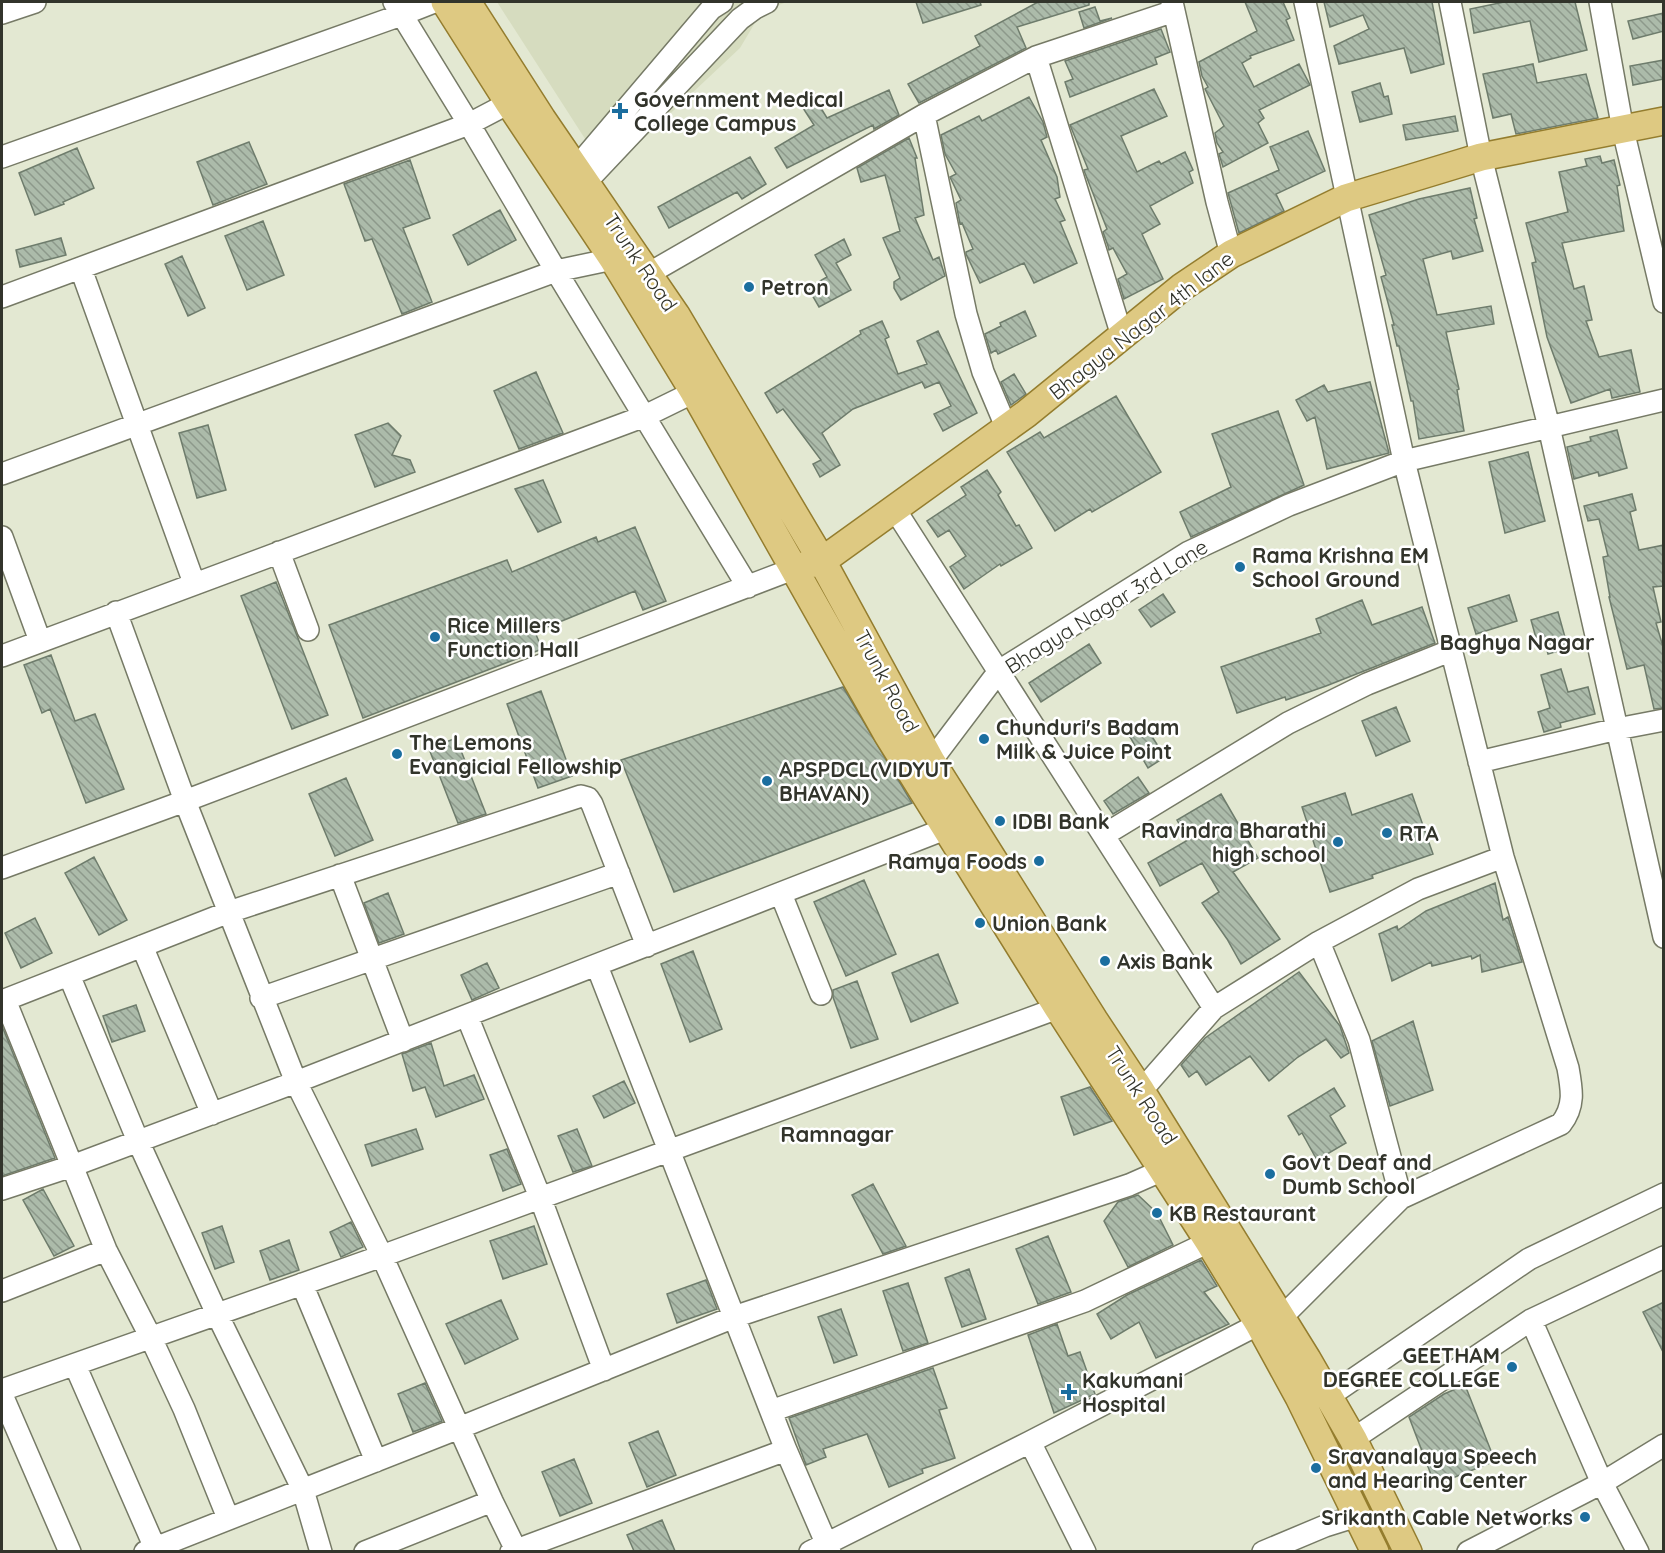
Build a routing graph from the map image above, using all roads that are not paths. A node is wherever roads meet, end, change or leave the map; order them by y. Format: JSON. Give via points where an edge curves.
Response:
{"nodes":[{"id":1,"x":35,"y":2,"type":"edge"},
{"id":2,"x":434,"y":2,"type":"edge"},
{"id":3,"x":445,"y":2,"type":"edge"},
{"id":4,"x":467,"y":2,"type":"edge"},
{"id":5,"x":767,"y":2,"type":"edge"},
{"id":6,"x":1305,"y":2,"type":"edge"},
{"id":7,"x":1450,"y":2,"type":"edge"},
{"id":8,"x":1600,"y":2,"type":"edge"},
{"id":9,"x":1173,"y":6,"type":"edge"},
{"id":10,"x":722,"y":7,"type":"edge"},
{"id":11,"x":397,"y":8,"type":"edge"},
{"id":12,"x":2,"y":13,"type":"edge"},
{"id":13,"x":1036,"y":57,"type":"junction"},
{"id":14,"x":509,"y":103,"type":"junction"},
{"id":15,"x":924,"y":115,"type":"junction"},
{"id":16,"x":1664,"y":121,"type":"edge"},
{"id":17,"x":470,"y":124,"type":"junction"},
{"id":18,"x":1623,"y":130,"type":"junction"},
{"id":19,"x":2,"y":157,"type":"edge"},
{"id":20,"x":1480,"y":157,"type":"junction"},
{"id":21,"x":581,"y":175,"type":"junction"},
{"id":22,"x":1346,"y":198,"type":"junction"},
{"id":23,"x":1231,"y":254,"type":"junction"},
{"id":24,"x":613,"y":259,"type":"junction"},
{"id":25,"x":81,"y":269,"type":"junction"},
{"id":26,"x":556,"y":271,"type":"junction"},
{"id":27,"x":648,"y":274,"type":"junction"},
{"id":28,"x":2,"y":297,"type":"edge"},
{"id":29,"x":1664,"y":302,"type":"edge"},
{"id":30,"x":1122,"y":336,"type":"junction"},
{"id":31,"x":694,"y":392,"type":"junction"},
{"id":32,"x":1664,"y":400,"type":"edge"},
{"id":33,"x":645,"y":416,"type":"junction"},
{"id":34,"x":137,"y":424,"type":"junction"},
{"id":35,"x":1549,"y":427,"type":"junction"},
{"id":36,"x":1007,"y":429,"type":"junction"},
{"id":37,"x":1404,"y":461,"type":"junction"},
{"id":38,"x":2,"y":474,"type":"edge"},
{"id":39,"x":894,"y":508,"type":"junction"},
{"id":40,"x":2,"y":537,"type":"edge"},
{"id":41,"x":279,"y":552,"type":"junction"},
{"id":42,"x":822,"y":561,"type":"junction"},
{"id":43,"x":793,"y":569,"type":"junction"},
{"id":44,"x":194,"y":583,"type":"junction"},
{"id":45,"x":748,"y":587,"type":"junction"},
{"id":46,"x":116,"y":612,"type":"junction"},
{"id":47,"x":308,"y":630,"type":"dead end"},
{"id":48,"x":40,"y":641,"type":"junction"},
{"id":49,"x":1452,"y":650,"type":"junction"},
{"id":50,"x":2,"y":656,"type":"edge"},
{"id":51,"x":999,"y":671,"type":"junction"},
{"id":52,"x":1664,"y":720,"type":"edge"},
{"id":53,"x":1617,"y":729,"type":"junction"},
{"id":54,"x":930,"y":761,"type":"junction"},
{"id":55,"x":1479,"y":762,"type":"junction"},
{"id":56,"x":184,"y":801,"type":"junction"},
{"id":57,"x":945,"y":829,"type":"junction"},
{"id":58,"x":1104,"y":835,"type":"junction"},
{"id":59,"x":1503,"y":857,"type":"junction"},
{"id":60,"x":2,"y":868,"type":"edge"},
{"id":61,"x":619,"y":873,"type":"junction"},
{"id":62,"x":339,"y":875,"type":"junction"},
{"id":63,"x":780,"y":894,"type":"junction"},
{"id":64,"x":1660,"y":908,"type":"edge"},
{"id":65,"x":229,"y":912,"type":"junction"},
{"id":66,"x":1664,"y":937,"type":"edge"},
{"id":67,"x":1319,"y":942,"type":"junction"},
{"id":68,"x":142,"y":946,"type":"junction"},
{"id":69,"x":647,"y":946,"type":"junction"},
{"id":70,"x":372,"y":960,"type":"junction"},
{"id":71,"x":597,"y":966,"type":"junction"},
{"id":72,"x":69,"y":975,"type":"junction"},
{"id":73,"x":820,"y":994,"type":"dead end"},
{"id":74,"x":261,"y":998,"type":"junction"},
{"id":75,"x":3,"y":1001,"type":"edge"},
{"id":76,"x":1058,"y":1008,"type":"junction"},
{"id":77,"x":1214,"y":1008,"type":"junction"},
{"id":78,"x":466,"y":1016,"type":"junction"},
{"id":79,"x":403,"y":1041,"type":"junction"},
{"id":80,"x":296,"y":1082,"type":"junction"},
{"id":81,"x":1130,"y":1097,"type":"junction"},
{"id":82,"x":212,"y":1114,"type":"junction"},
{"id":83,"x":138,"y":1142,"type":"junction"},
{"id":84,"x":668,"y":1150,"type":"junction"},
{"id":85,"x":72,"y":1166,"type":"junction"},
{"id":86,"x":1163,"y":1170,"type":"junction"},
{"id":87,"x":2,"y":1189,"type":"edge"},
{"id":88,"x":1664,"y":1194,"type":"edge"},
{"id":89,"x":540,"y":1197,"type":"junction"},
{"id":90,"x":1401,"y":1198,"type":"junction"},
{"id":91,"x":1209,"y":1242,"type":"junction"},
{"id":92,"x":106,"y":1250,"type":"junction"},
{"id":93,"x":382,"y":1256,"type":"junction"},
{"id":94,"x":1664,"y":1257,"type":"edge"},
{"id":95,"x":302,"y":1284,"type":"junction"},
{"id":96,"x":2,"y":1291,"type":"edge"},
{"id":97,"x":216,"y":1314,"type":"junction"},
{"id":98,"x":734,"y":1317,"type":"junction"},
{"id":99,"x":1532,"y":1320,"type":"junction"},
{"id":100,"x":1270,"y":1321,"type":"junction"},
{"id":101,"x":151,"y":1338,"type":"junction"},
{"id":102,"x":75,"y":1365,"type":"junction"},
{"id":103,"x":603,"y":1370,"type":"junction"},
{"id":104,"x":2,"y":1390,"type":"edge"},
{"id":105,"x":2,"y":1395,"type":"edge"},
{"id":106,"x":1329,"y":1396,"type":"junction"},
{"id":107,"x":771,"y":1412,"type":"junction"},
{"id":108,"x":459,"y":1428,"type":"junction"},
{"id":109,"x":1353,"y":1439,"type":"junction"},
{"id":110,"x":1030,"y":1442,"type":"junction"},
{"id":111,"x":1664,"y":1445,"type":"edge"},
{"id":112,"x":786,"y":1450,"type":"junction"},
{"id":113,"x":376,"y":1461,"type":"junction"},
{"id":114,"x":1602,"y":1483,"type":"junction"},
{"id":115,"x":303,"y":1490,"type":"junction"},
{"id":116,"x":492,"y":1501,"type":"junction"},
{"id":117,"x":1357,"y":1516,"type":"junction"},
{"id":118,"x":228,"y":1518,"type":"junction"},
{"id":119,"x":822,"y":1548,"type":"edge"},
{"id":120,"x":150,"y":1550,"type":"edge"},
{"id":121,"x":70,"y":1551,"type":"edge"},
{"id":122,"x":321,"y":1551,"type":"edge"},
{"id":123,"x":365,"y":1551,"type":"edge"},
{"id":124,"x":515,"y":1551,"type":"edge"},
{"id":125,"x":1085,"y":1551,"type":"edge"},
{"id":126,"x":1263,"y":1551,"type":"edge"},
{"id":127,"x":1375,"y":1551,"type":"edge"},
{"id":128,"x":1408,"y":1551,"type":"edge"},
{"id":129,"x":1468,"y":1551,"type":"edge"},
{"id":130,"x":1638,"y":1551,"type":"edge"}],
"edges":[{"from":1,"to":12,"type":"street"},
{"from":2,"to":11,"type":"street"},
{"from":3,"to":14,"type":"main road"},
{"from":4,"to":21,"type":"main road","name":"Trunk Road"},
{"from":5,"to":10,"type":"street","via":[[754,8]]},
{"from":6,"to":22,"type":"street"},
{"from":7,"to":20,"type":"street"},
{"from":8,"to":18,"type":"street"},
{"from":9,"to":13,"type":"street"},
{"from":9,"to":23,"type":"street"},
{"from":10,"to":21,"type":"street"},
{"from":10,"to":21,"type":"street"},
{"from":11,"to":17,"type":"street"},
{"from":11,"to":19,"type":"street"},
{"from":13,"to":15,"type":"street"},
{"from":13,"to":30,"type":"street"},
{"from":14,"to":17,"type":"street"},
{"from":14,"to":24,"type":"main road"},
{"from":15,"to":27,"type":"street"},
{"from":15,"to":36,"type":"street","via":[[966,314],[983,372]]},
{"from":16,"to":18,"type":"main road","name":"Bhagya Nagar 4th lane"},
{"from":17,"to":25,"type":"street"},
{"from":17,"to":26,"type":"street"},
{"from":18,"to":20,"type":"main road","name":"Bhagya Nagar 4th lane"},
{"from":18,"to":29,"type":"street"},
{"from":20,"to":22,"type":"main road","name":"Bhagya Nagar 4th lane"},
{"from":20,"to":35,"type":"street"},
{"from":21,"to":27,"type":"main road","name":"Trunk Road"},
{"from":22,"to":23,"type":"main road","name":"Bhagya Nagar 4th lane"},
{"from":22,"to":37,"type":"street"},
{"from":23,"to":30,"type":"main road","name":"Bhagya Nagar 4th lane"},
{"from":24,"to":26,"type":"street"},
{"from":24,"to":31,"type":"main road"},
{"from":25,"to":28,"type":"street"},
{"from":25,"to":34,"type":"street"},
{"from":26,"to":33,"type":"street"},
{"from":26,"to":34,"type":"street"},
{"from":27,"to":42,"type":"main road","name":"Trunk Road"},
{"from":30,"to":36,"type":"main road","name":"Bhagya Nagar 4th lane"},
{"from":31,"to":33,"type":"street"},
{"from":31,"to":43,"type":"main road"},
{"from":32,"to":35,"type":"street","name":"Bhagya Nagar 3rd Lane"},
{"from":33,"to":41,"type":"street"},
{"from":33,"to":45,"type":"street"},
{"from":34,"to":38,"type":"street"},
{"from":34,"to":44,"type":"street"},
{"from":35,"to":37,"type":"street","name":"Bhagya Nagar 3rd Lane"},
{"from":35,"to":53,"type":"street"},
{"from":36,"to":39,"type":"main road","name":"Bhagya Nagar 4th lane"},
{"from":37,"to":49,"type":"street"},
{"from":37,"to":51,"type":"street","name":"Bhagya Nagar 3rd Lane","via":[[1289,505],[1189,552]]},
{"from":39,"to":42,"type":"main road","name":"Bhagya Nagar 4th lane"},
{"from":39,"to":51,"type":"street"},
{"from":40,"to":48,"type":"street"},
{"from":41,"to":44,"type":"street"},
{"from":41,"to":47,"type":"street"},
{"from":42,"to":43,"type":"main road","name":"Bhagya Nagar 4th lane"},
{"from":42,"to":54,"type":"main road","name":"Trunk Road"},
{"from":43,"to":45,"type":"street"},
{"from":43,"to":57,"type":"main road"},
{"from":44,"to":46,"type":"street"},
{"from":45,"to":56,"type":"street"},
{"from":46,"to":48,"type":"street"},
{"from":46,"to":56,"type":"street"},
{"from":48,"to":50,"type":"street"},
{"from":49,"to":55,"type":"street"},
{"from":49,"to":58,"type":"street","via":[[1367,684],[1288,723]]},
{"from":51,"to":54,"type":"street","name":"Bhagya Nagar 3rd Lane"},
{"from":51,"to":58,"type":"street"},
{"from":52,"to":53,"type":"street"},
{"from":53,"to":55,"type":"street"},
{"from":53,"to":64,"type":"street"},
{"from":54,"to":81,"type":"main road","name":"Trunk Road","via":[[1068,980]]},
{"from":55,"to":59,"type":"street"},
{"from":56,"to":60,"type":"street"},
{"from":56,"to":65,"type":"street"},
{"from":57,"to":63,"type":"street"},
{"from":57,"to":76,"type":"main road"},
{"from":58,"to":77,"type":"street"},
{"from":59,"to":67,"type":"street","via":[[1418,889]]},
{"from":59,"to":90,"type":"street","via":[[1568,1068],[1572,1105],[1561,1124]]},
{"from":61,"to":62,"type":"street","via":[[592,804],[581,796]]},
{"from":61,"to":69,"type":"street"},
{"from":61,"to":70,"type":"street"},
{"from":62,"to":65,"type":"street"},
{"from":62,"to":70,"type":"street"},
{"from":63,"to":69,"type":"street"},
{"from":63,"to":73,"type":"street"},
{"from":64,"to":66,"type":"street"},
{"from":65,"to":68,"type":"street"},
{"from":65,"to":74,"type":"street"},
{"from":67,"to":77,"type":"street"},
{"from":67,"to":90,"type":"street","via":[[1359,1040]]},
{"from":68,"to":72,"type":"street"},
{"from":68,"to":82,"type":"street"},
{"from":69,"to":71,"type":"street"},
{"from":70,"to":74,"type":"street"},
{"from":70,"to":79,"type":"street"},
{"from":71,"to":78,"type":"street"},
{"from":71,"to":84,"type":"street"},
{"from":72,"to":75,"type":"street"},
{"from":72,"to":83,"type":"street"},
{"from":74,"to":80,"type":"street"},
{"from":75,"to":85,"type":"street"},
{"from":76,"to":81,"type":"main road"},
{"from":76,"to":84,"type":"street"},
{"from":77,"to":81,"type":"street"},
{"from":78,"to":79,"type":"street"},
{"from":78,"to":89,"type":"street"},
{"from":79,"to":80,"type":"street"},
{"from":80,"to":82,"type":"street"},
{"from":80,"to":93,"type":"street"},
{"from":81,"to":86,"type":"main road"},
{"from":81,"to":100,"type":"main road","name":"Trunk Road"},
{"from":82,"to":83,"type":"street"},
{"from":83,"to":85,"type":"street"},
{"from":83,"to":97,"type":"street"},
{"from":84,"to":89,"type":"street"},
{"from":84,"to":98,"type":"street"},
{"from":85,"to":87,"type":"street"},
{"from":85,"to":92,"type":"street"},
{"from":86,"to":91,"type":"main road"},
{"from":86,"to":98,"type":"street","via":[[1130,1185]]},
{"from":88,"to":106,"type":"street","via":[[1529,1259]]},
{"from":89,"to":93,"type":"street"},
{"from":89,"to":103,"type":"street"},
{"from":90,"to":100,"type":"street"},
{"from":91,"to":100,"type":"main road"},
{"from":91,"to":107,"type":"street","via":[[1085,1301]]},
{"from":92,"to":96,"type":"street"},
{"from":92,"to":101,"type":"street"},
{"from":93,"to":95,"type":"street"},
{"from":93,"to":108,"type":"street"},
{"from":94,"to":99,"type":"street"},
{"from":95,"to":97,"type":"street"},
{"from":95,"to":113,"type":"street"},
{"from":97,"to":101,"type":"street"},
{"from":97,"to":115,"type":"street"},
{"from":98,"to":103,"type":"street"},
{"from":98,"to":107,"type":"street"},
{"from":99,"to":109,"type":"street"},
{"from":99,"to":114,"type":"street"},
{"from":100,"to":106,"type":"main road","name":"Trunk Road"},
{"from":100,"to":110,"type":"street"},
{"from":100,"to":117,"type":"main road","via":[[1299,1397]]},
{"from":101,"to":102,"type":"street"},
{"from":101,"to":118,"type":"street"},
{"from":102,"to":104,"type":"street"},
{"from":102,"to":120,"type":"street"},
{"from":103,"to":108,"type":"street"},
{"from":105,"to":121,"type":"street"},
{"from":106,"to":109,"type":"main road","name":"Trunk Road"},
{"from":107,"to":112,"type":"street"},
{"from":108,"to":113,"type":"street"},
{"from":108,"to":116,"type":"street"},
{"from":109,"to":128,"type":"main road","name":"Trunk Road"},
{"from":110,"to":119,"type":"street"},
{"from":110,"to":125,"type":"street"},
{"from":111,"to":114,"type":"street"},
{"from":112,"to":119,"type":"street"},
{"from":112,"to":124,"type":"street"},
{"from":113,"to":115,"type":"street"},
{"from":114,"to":129,"type":"street"},
{"from":114,"to":130,"type":"street"},
{"from":115,"to":118,"type":"street"},
{"from":115,"to":122,"type":"street"},
{"from":116,"to":123,"type":"street"},
{"from":116,"to":124,"type":"street"},
{"from":117,"to":126,"type":"street"},
{"from":117,"to":127,"type":"main road"},
{"from":118,"to":120,"type":"street"}]}
